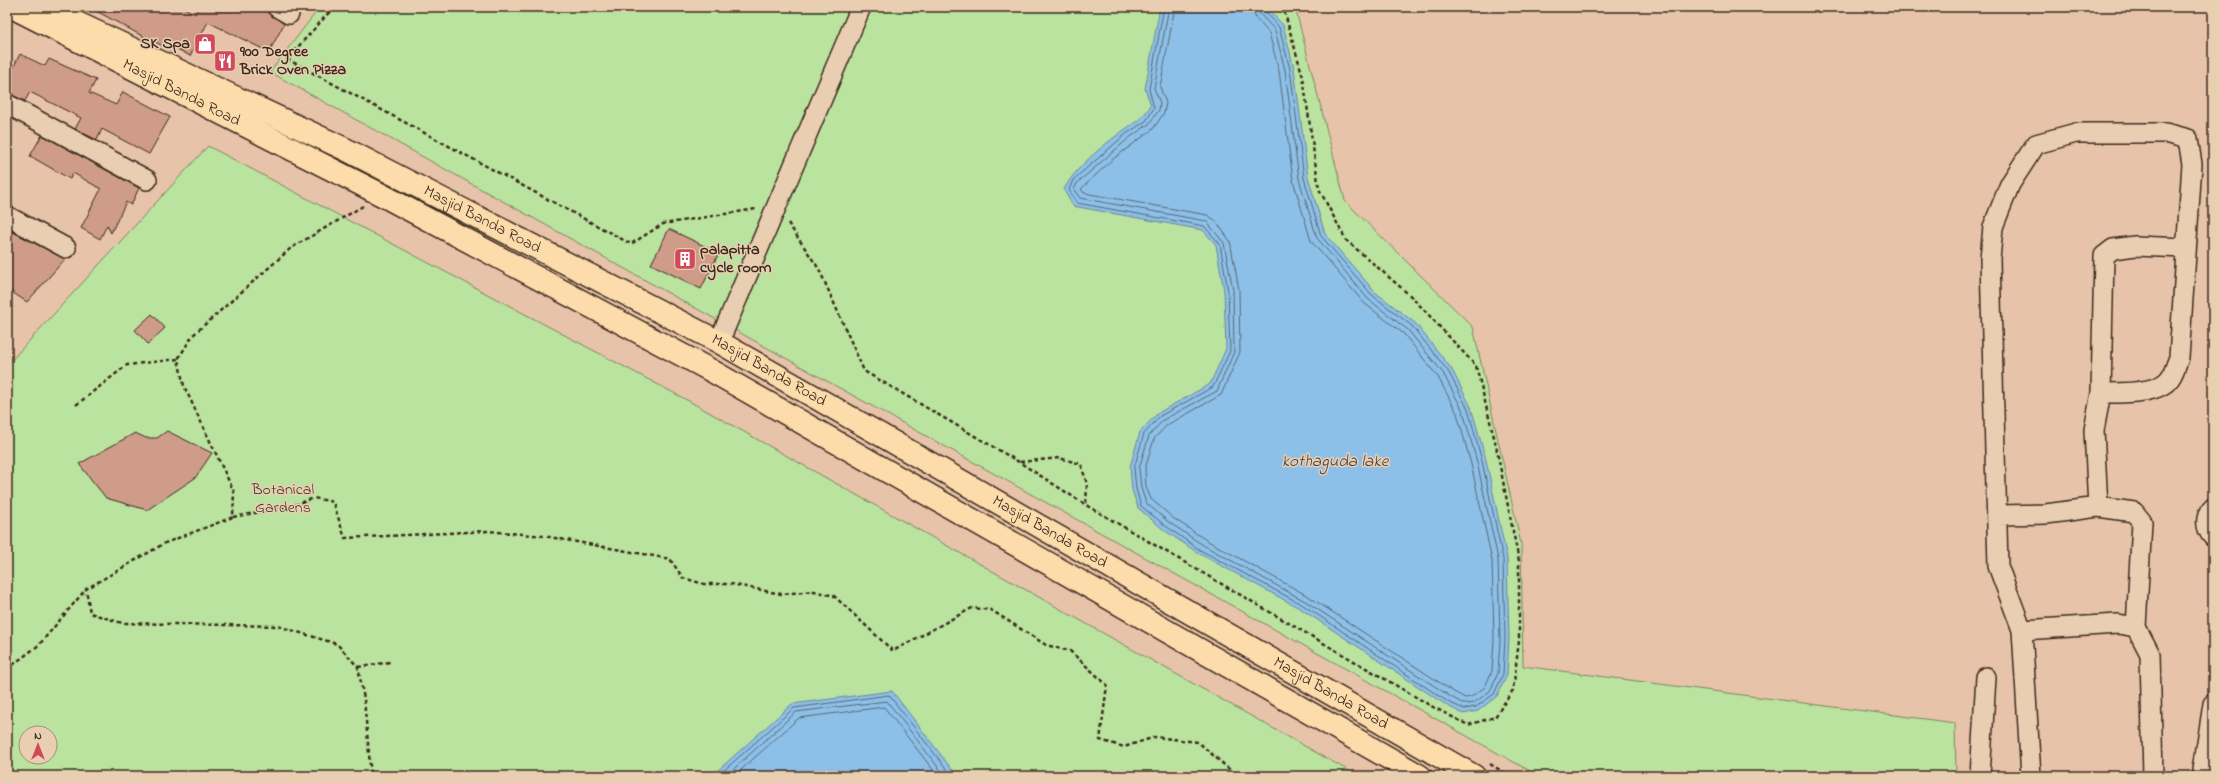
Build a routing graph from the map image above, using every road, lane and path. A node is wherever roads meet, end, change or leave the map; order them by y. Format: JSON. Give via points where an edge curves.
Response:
{"nodes":[{"id":1,"x":12,"y":7,"type":"edge"},
{"id":2,"x":43,"y":7,"type":"edge"},
{"id":3,"x":334,"y":7,"type":"edge"},
{"id":4,"x":861,"y":7,"type":"edge"},
{"id":5,"x":1284,"y":7,"type":"edge"},
{"id":6,"x":7,"y":104,"type":"edge"},
{"id":7,"x":304,"y":130,"type":"junction"},
{"id":8,"x":294,"y":150,"type":"junction"},
{"id":9,"x":146,"y":180,"type":"dead end"},
{"id":10,"x":382,"y":195,"type":"junction"},
{"id":11,"x":778,"y":206,"type":"junction"},
{"id":12,"x":7,"y":216,"type":"edge"},
{"id":13,"x":66,"y":248,"type":"dead end"},
{"id":14,"x":2186,"y":248,"type":"junction"},
{"id":15,"x":719,"y":342,"type":"junction"},
{"id":16,"x":178,"y":359,"type":"junction"},
{"id":17,"x":2100,"y":393,"type":"junction"},
{"id":18,"x":76,"y":405,"type":"dead end"},
{"id":19,"x":1019,"y":462,"type":"junction"},
{"id":20,"x":1086,"y":505,"type":"junction"},
{"id":21,"x":2098,"y":507,"type":"junction"},
{"id":22,"x":2213,"y":508,"type":"edge"},
{"id":23,"x":1997,"y":515,"type":"junction"},
{"id":24,"x":233,"y":517,"type":"junction"},
{"id":25,"x":2213,"y":537,"type":"edge"},
{"id":26,"x":86,"y":589,"type":"junction"},
{"id":27,"x":2136,"y":626,"type":"junction"},
{"id":28,"x":2022,"y":630,"type":"junction"},
{"id":29,"x":390,"y":662,"type":"dead end"},
{"id":30,"x":358,"y":667,"type":"junction"},
{"id":31,"x":7,"y":669,"type":"edge"},
{"id":32,"x":1986,"y":677,"type":"dead end"},
{"id":33,"x":2213,"y":704,"type":"edge"},
{"id":34,"x":371,"y":776,"type":"edge"},
{"id":35,"x":1236,"y":776,"type":"edge"},
{"id":36,"x":1420,"y":776,"type":"edge"},
{"id":37,"x":1474,"y":776,"type":"edge"},
{"id":38,"x":1980,"y":776,"type":"edge"},
{"id":39,"x":2031,"y":776,"type":"edge"},
{"id":40,"x":2153,"y":776,"type":"edge"},
{"id":41,"x":2202,"y":776,"type":"edge"}],
"edges":[{"from":1,"to":8,"type":"main road","name":"Masjid Banda Road"},
{"from":2,"to":7,"type":"main road","name":"Masjid Banda Road"},
{"from":3,"to":11,"type":"path","via":[[287,59],[631,244],[663,224]]},
{"from":4,"to":11,"type":"street"},
{"from":5,"to":20,"type":"path","via":[[1303,77],[1319,189],[1346,240],[1413,298],[1476,366],[1495,441],[1518,561],[1519,642],[1514,690],[1495,717],[1468,725]]},
{"from":6,"to":9,"type":"street"},
{"from":7,"to":8,"type":"main road"},
{"from":7,"to":15,"type":"main road","name":"Masjid Banda Road"},
{"from":8,"to":10,"type":"main road","name":"Masjid Banda Road"},
{"from":10,"to":16,"type":"path","via":[[291,248],[193,335]]},
{"from":10,"to":36,"type":"main road","name":"Masjid Banda Road","via":[[712,370]]},
{"from":11,"to":15,"type":"street"},
{"from":11,"to":19,"type":"path","via":[[819,269],[864,371]]},
{"from":12,"to":13,"type":"street"},
{"from":14,"to":17,"type":"street","via":[[2179,358],[2170,379],[2157,388],[2126,394]]},
{"from":14,"to":17,"type":"street","via":[[2135,246],[2113,249],[2104,256]]},
{"from":14,"to":23,"type":"street","via":[[2192,164],[2188,139],[2165,133],[2076,133],[2036,144],[2010,184],[1993,227],[1990,259]]},
{"from":15,"to":37,"type":"main road","name":"Masjid Banda Road"},
{"from":16,"to":18,"type":"path","via":[[127,365]]},
{"from":16,"to":24,"type":"path","via":[[184,386],[234,492]]},
{"from":17,"to":21,"type":"street","via":[[2094,430]]},
{"from":19,"to":20,"type":"path"},
{"from":19,"to":20,"type":"path","via":[[1058,458],[1081,464],[1087,484]]},
{"from":21,"to":23,"type":"street","via":[[2046,514]]},
{"from":21,"to":27,"type":"street","via":[[2134,512],[2142,522]]},
{"from":22,"to":25,"type":"street","via":[[2206,521]]},
{"from":23,"to":28,"type":"street","via":[[1998,566]]},
{"from":24,"to":26,"type":"path","via":[[165,543]]},
{"from":24,"to":35,"type":"path","via":[[289,506],[314,498],[333,502],[345,538],[488,531],[544,536],[670,559],[682,578],[704,584],[731,584],[781,594],[814,591],[834,596],[893,651],[972,608],[991,610],[1046,644],[1070,651],[1107,685],[1100,740],[1124,747],[1155,737],[1198,742]]},
{"from":26,"to":30,"type":"path","via":[[90,613],[122,623],[278,626],[337,644]]},
{"from":26,"to":31,"type":"path","via":[[39,644]]},
{"from":27,"to":28,"type":"street","via":[[2118,624]]},
{"from":27,"to":40,"type":"street","via":[[2150,654]]},
{"from":28,"to":39,"type":"street"},
{"from":29,"to":30,"type":"path"},
{"from":30,"to":34,"type":"path","via":[[364,699]]},
{"from":32,"to":38,"type":"street"},
{"from":33,"to":41,"type":"street"}]}
